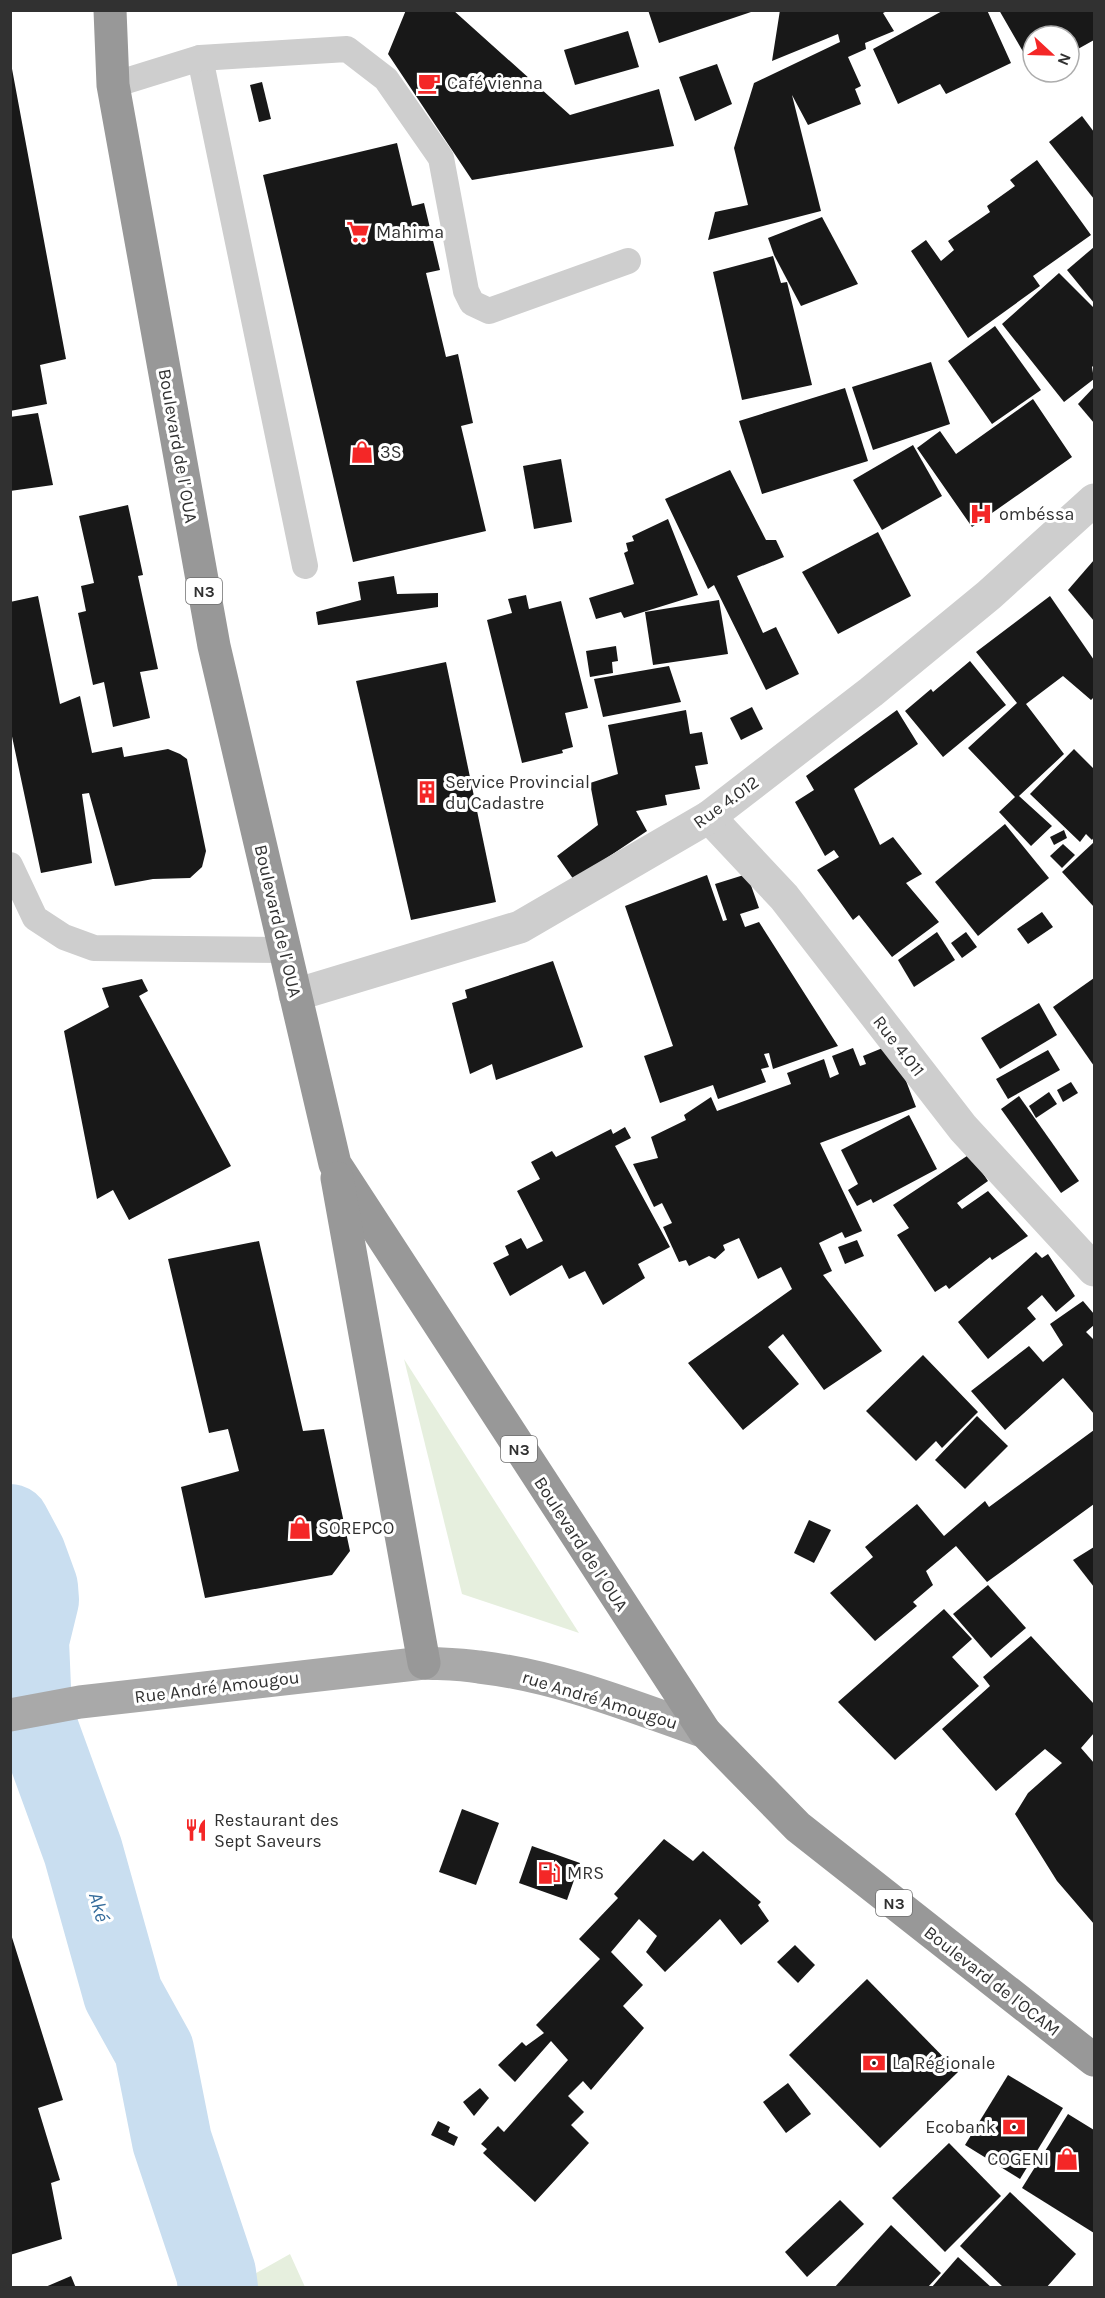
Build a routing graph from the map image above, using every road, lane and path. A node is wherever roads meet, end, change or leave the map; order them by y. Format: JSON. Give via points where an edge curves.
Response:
{"nodes":[{"id":1,"x":110,"y":10,"type":"edge"},
{"id":2,"x":200,"y":58,"type":"junction"},
{"id":3,"x":113,"y":86,"type":"junction"},
{"id":4,"x":628,"y":261,"type":"dead end"},
{"id":5,"x":1095,"y":500,"type":"edge"},
{"id":6,"x":304,"y":566,"type":"dead end"},
{"id":7,"x":709,"y":817,"type":"junction"},
{"id":8,"x":10,"y":865,"type":"edge"},
{"id":9,"x":285,"y":950,"type":"junction"},
{"id":10,"x":295,"y":995,"type":"junction"},
{"id":11,"x":334,"y":1164,"type":"junction"},
{"id":12,"x":1095,"y":1270,"type":"edge"},
{"id":13,"x":424,"y":1663,"type":"junction"},
{"id":14,"x":10,"y":1715,"type":"edge"},
{"id":15,"x":705,"y":1732,"type":"junction"},
{"id":16,"x":1089,"y":2047,"type":"edge"}],
"edges":[{"from":1,"to":3,"type":"highway","name":"Boulevard de l' OUA","number":"N3"},
{"from":2,"to":3,"type":"lane"},
{"from":2,"to":4,"type":"lane","via":[[347,49],[386,79],[441,158],[466,291],[472,303],[489,311]]},
{"from":2,"to":6,"type":"lane"},
{"from":3,"to":9,"type":"highway","name":"Boulevard de l' OUA","number":"N3","via":[[214,646]]},
{"from":5,"to":7,"type":"street","name":"Rue 4.012","via":[[898,670]]},
{"from":7,"to":10,"type":"street","name":"Rue 4.012","via":[[520,927]]},
{"from":7,"to":12,"type":"street","name":"Rue 4.011","via":[[784,897],[963,1128]]},
{"from":8,"to":9,"type":"lane","via":[[35,918],[64,937],[94,948]]},
{"from":9,"to":10,"type":"highway","name":"Boulevard de l' OUA","number":"N3"},
{"from":10,"to":11,"type":"highway","name":"Boulevard de l' OUA","number":"N3"},
{"from":11,"to":13,"type":"highway"},
{"from":11,"to":15,"type":"highway","name":"Boulevard de l' OUA","number":"N3"},
{"from":13,"to":14,"type":"main road","name":"Rue André Amougou","via":[[80,1702]]},
{"from":13,"to":15,"type":"main road","name":"rue André Amougou","via":[[542,1678]]},
{"from":15,"to":16,"type":"highway","name":"Boulevard de l'OCAM","number":"N3","via":[[798,1827]]}]}
